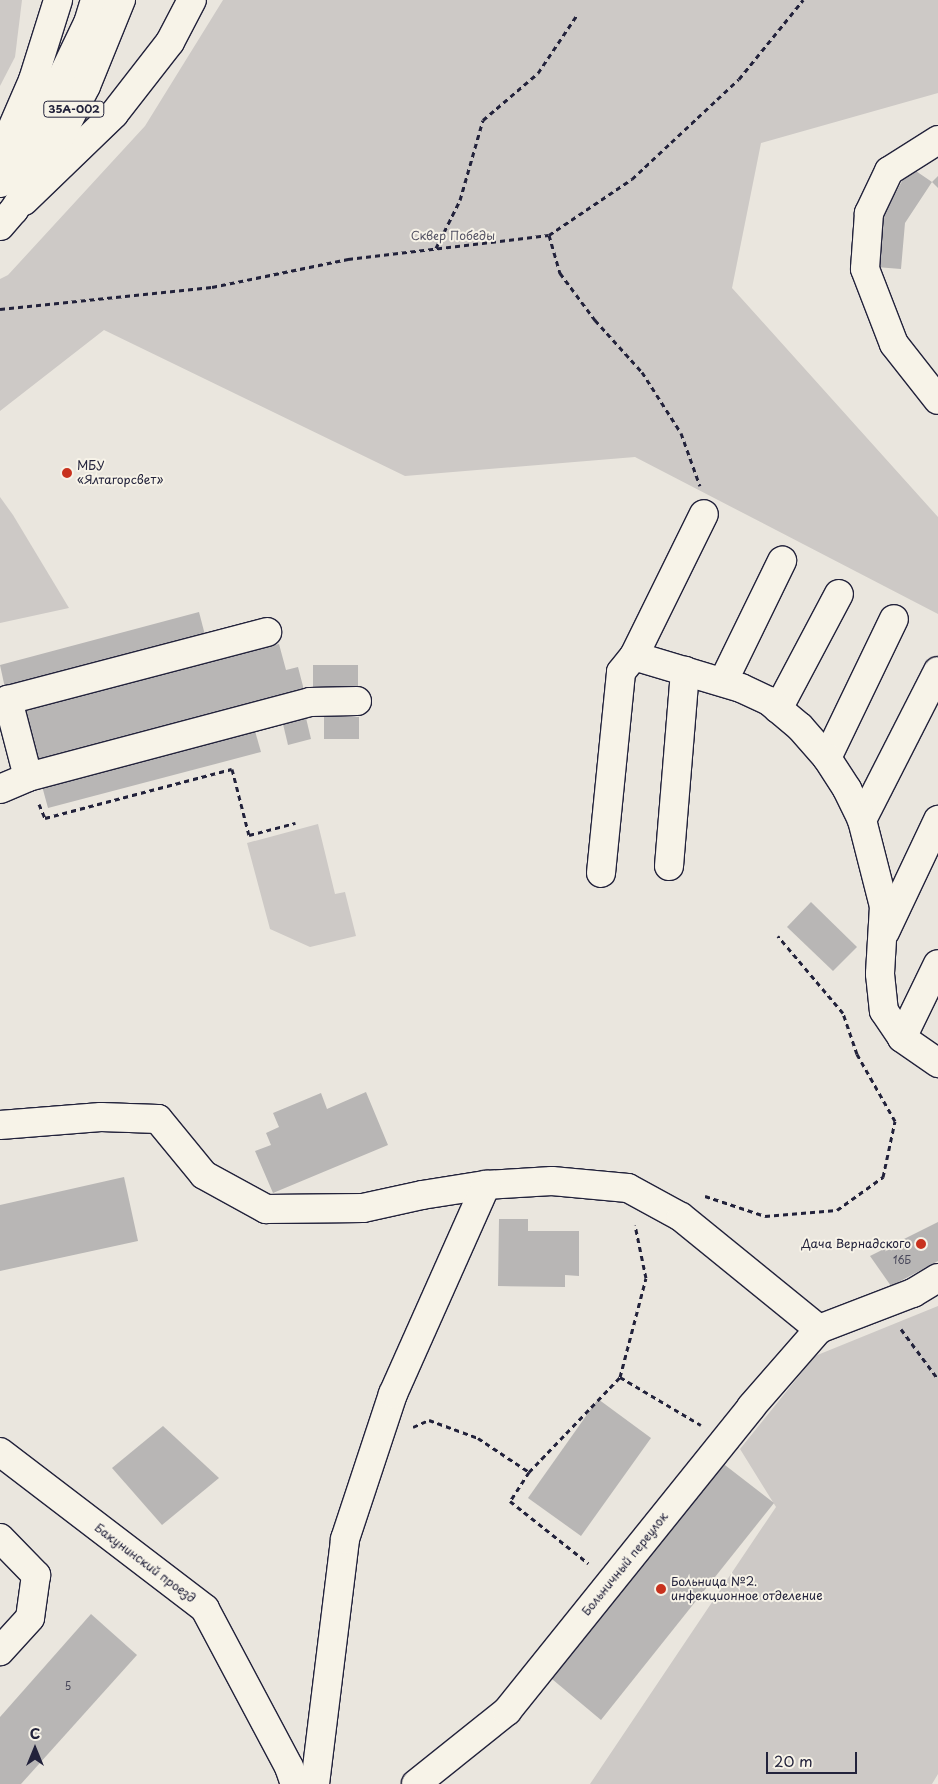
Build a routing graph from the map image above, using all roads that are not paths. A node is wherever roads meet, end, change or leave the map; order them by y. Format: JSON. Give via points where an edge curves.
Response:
{"nodes":[{"id":1,"x":58,"y":0,"type":"edge"},
{"id":2,"x":95,"y":0,"type":"edge"},
{"id":3,"x":121,"y":0,"type":"edge"},
{"id":4,"x":192,"y":0,"type":"edge"},
{"id":5,"x":938,"y":140,"type":"edge"},
{"id":6,"x":0,"y":156,"type":"edge"},
{"id":7,"x":0,"y":183,"type":"edge"},
{"id":8,"x":7,"y":218,"type":"edge"},
{"id":9,"x":938,"y":400,"type":"edge"},
{"id":10,"x":702,"y":501,"type":"road end"},
{"id":11,"x":782,"y":561,"type":"dead end"},
{"id":12,"x":839,"y":594,"type":"dead end"},
{"id":13,"x":894,"y":619,"type":"dead end"},
{"id":14,"x":267,"y":632,"type":"dead end"},
{"id":15,"x":634,"y":656,"type":"junction"},
{"id":16,"x":685,"y":671,"type":"junction"},
{"id":17,"x":938,"y":671,"type":"edge"},
{"id":18,"x":723,"y":682,"type":"junction"},
{"id":19,"x":357,"y":701,"type":"dead end"},
{"id":20,"x":778,"y":709,"type":"junction"},
{"id":21,"x":828,"y":758,"type":"junction"},
{"id":22,"x":0,"y":789,"type":"edge"},
{"id":23,"x":32,"y":789,"type":"junction"},
{"id":24,"x":862,"y":820,"type":"junction"},
{"id":25,"x":938,"y":820,"type":"edge"},
{"id":26,"x":669,"y":866,"type":"dead end"},
{"id":27,"x":601,"y":873,"type":"dead end"},
{"id":28,"x":882,"y":939,"type":"junction"},
{"id":29,"x":938,"y":964,"type":"edge"},
{"id":30,"x":902,"y":1038,"type":"junction"},
{"id":31,"x":938,"y":1064,"type":"edge"},
{"id":32,"x":0,"y":1125,"type":"edge"},
{"id":33,"x":486,"y":1185,"type":"junction"},
{"id":34,"x":938,"y":1278,"type":"edge"},
{"id":35,"x":819,"y":1329,"type":"junction"},
{"id":36,"x":0,"y":1452,"type":"edge"},
{"id":37,"x":0,"y":1538,"type":"edge"},
{"id":38,"x":0,"y":1652,"type":"edge"},
{"id":39,"x":295,"y":1784,"type":"edge"},
{"id":40,"x":315,"y":1784,"type":"edge"},
{"id":41,"x":416,"y":1784,"type":"edge"}],
"edges":[{"from":1,"to":6,"type":"main road","via":[[33,80]]},
{"from":2,"to":7,"type":"main road","number":"35А-002","via":[[62,79],[34,132]]},
{"from":3,"to":8,"type":"main road","number":"35А-002","via":[[86,86],[60,137]]},
{"from":4,"to":8,"type":"main road","via":[[170,42],[114,114]]},
{"from":5,"to":9,"type":"main road","via":[[889,171],[869,213],[865,269],[894,344]]},
{"from":10,"to":15,"type":"main road"},
{"from":11,"to":18,"type":"main road"},
{"from":12,"to":20,"type":"main road"},
{"from":13,"to":21,"type":"main road"},
{"from":14,"to":23,"type":"main road","via":[[8,700]]},
{"from":15,"to":16,"type":"main road"},
{"from":15,"to":27,"type":"main road","via":[[621,672]]},
{"from":16,"to":18,"type":"main road"},
{"from":16,"to":26,"type":"main road"},
{"from":17,"to":24,"type":"main road"},
{"from":18,"to":20,"type":"main road","via":[[769,701]]},
{"from":19,"to":23,"type":"main road","via":[[310,702]]},
{"from":20,"to":21,"type":"main road","via":[[800,727]]},
{"from":21,"to":24,"type":"main road"},
{"from":22,"to":23,"type":"main road"},
{"from":24,"to":28,"type":"main road","via":[[884,906]]},
{"from":25,"to":28,"type":"main road"},
{"from":28,"to":30,"type":"main road","via":[[880,974],[884,1011]]},
{"from":29,"to":30,"type":"main road"},
{"from":30,"to":31,"type":"main road"},
{"from":32,"to":33,"type":"main road","via":[[101,1117],[158,1119],[204,1175],[266,1209],[363,1208]]},
{"from":33,"to":35,"type":"main road","via":[[552,1180],[628,1188],[681,1217]]},
{"from":33,"to":40,"type":"main road","via":[[393,1394],[345,1539]]},
{"from":34,"to":35,"type":"main road","via":[[913,1293]]},
{"from":35,"to":41,"type":"main road","name":"Больничный переулок","via":[[751,1407],[508,1711]]},
{"from":36,"to":39,"type":"main road","name":"Бакунинский проезд","via":[[205,1609]]},
{"from":37,"to":38,"type":"main road","via":[[36,1575],[30,1618]]}]}
